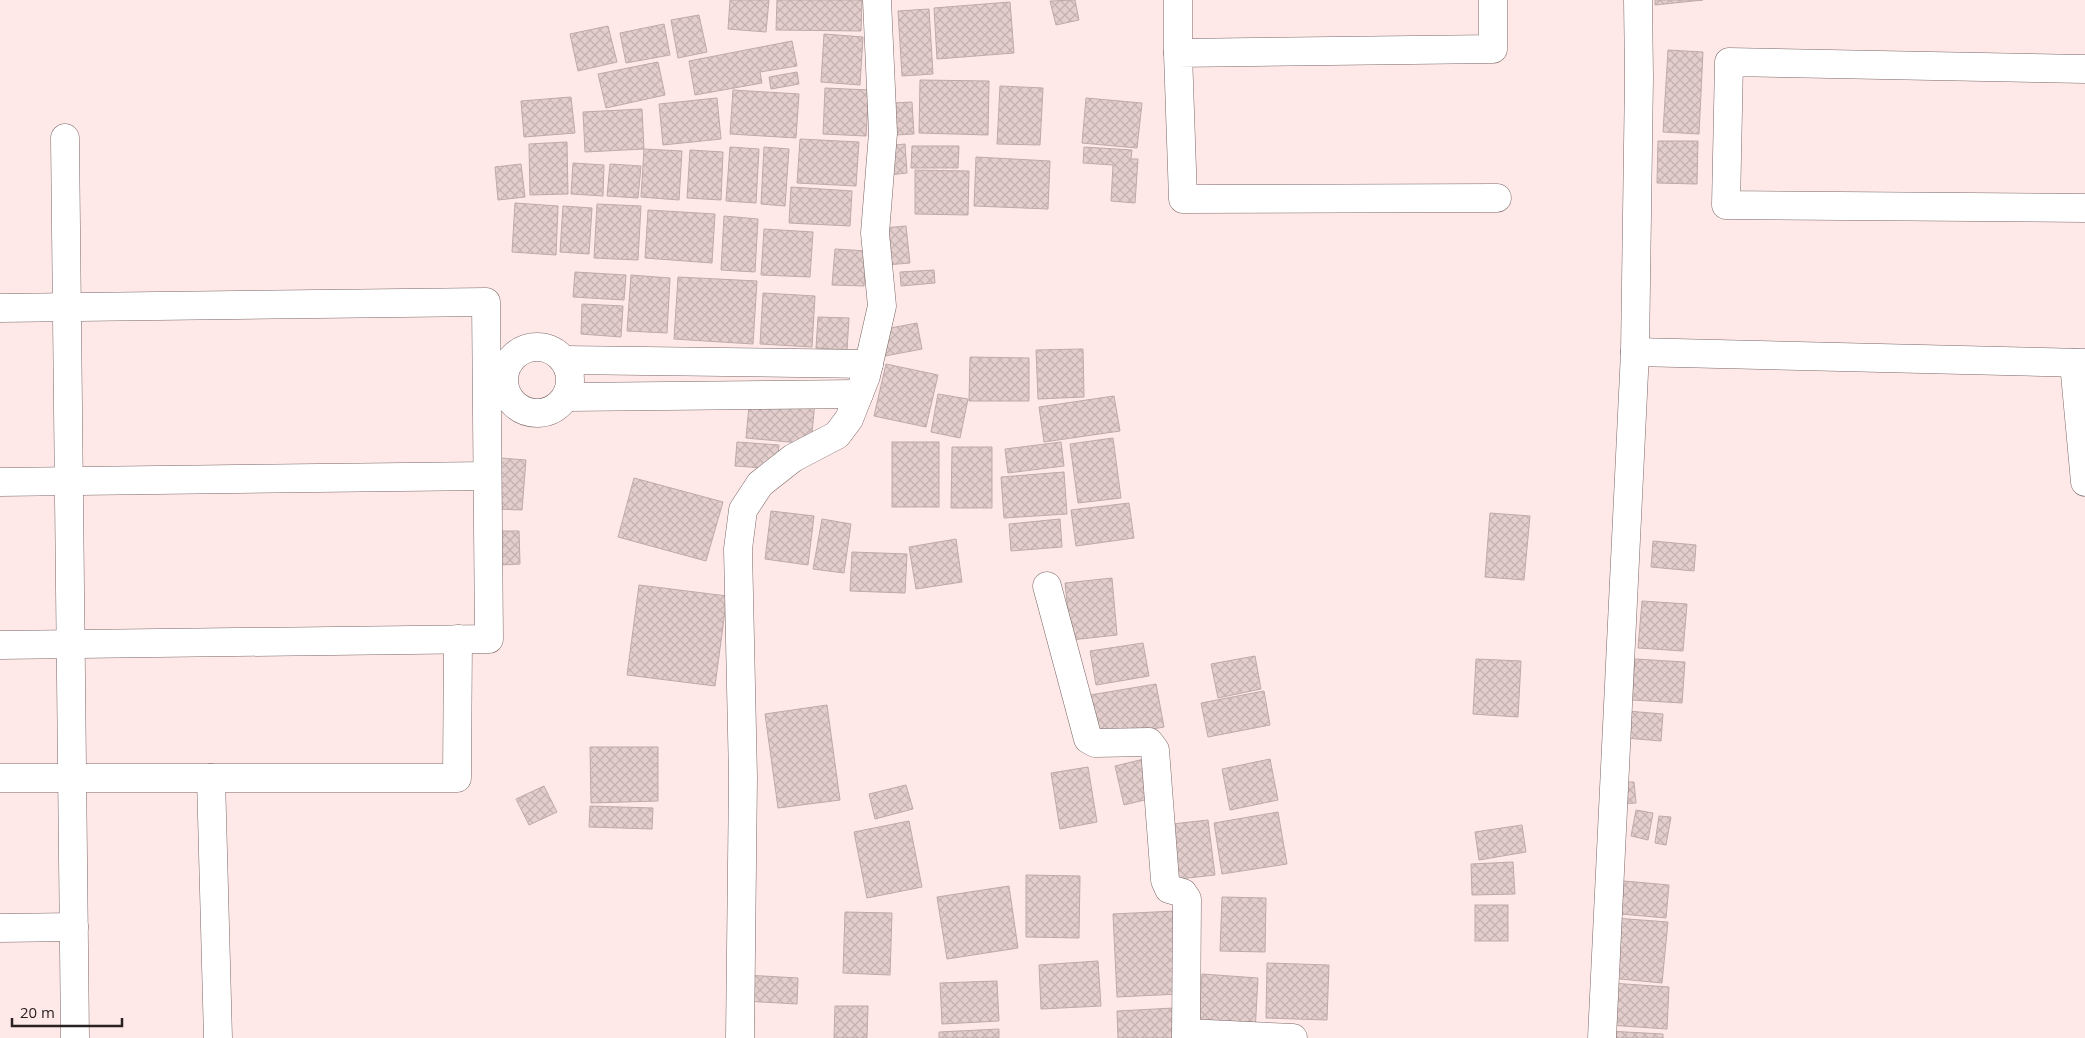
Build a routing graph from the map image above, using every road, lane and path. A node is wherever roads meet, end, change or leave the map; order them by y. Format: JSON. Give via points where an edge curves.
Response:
{"nodes":[{"id":1,"x":877,"y":0,"type":"edge"},
{"id":2,"x":1178,"y":0,"type":"edge"},
{"id":3,"x":1493,"y":0,"type":"edge"},
{"id":4,"x":1638,"y":0,"type":"edge"},
{"id":5,"x":1178,"y":53,"type":"junction"},
{"id":6,"x":2085,"y":69,"type":"edge"},
{"id":7,"x":65,"y":138,"type":"dead end"},
{"id":8,"x":1497,"y":198,"type":"dead end"},
{"id":9,"x":2085,"y":208,"type":"edge"},
{"id":10,"x":67,"y":307,"type":"junction"},
{"id":11,"x":0,"y":308,"type":"edge"},
{"id":12,"x":486,"y":337,"type":"junction"},
{"id":13,"x":1635,"y":352,"type":"junction"},
{"id":14,"x":517,"y":354,"type":"junction"},
{"id":15,"x":564,"y":360,"type":"junction"},
{"id":16,"x":2079,"y":363,"type":"edge"},
{"id":17,"x":869,"y":364,"type":"junction"},
{"id":18,"x":859,"y":394,"type":"junction"},
{"id":19,"x":567,"y":397,"type":"junction"},
{"id":20,"x":511,"y":401,"type":"junction"},
{"id":21,"x":486,"y":414,"type":"junction"},
{"id":22,"x":487,"y":476,"type":"junction"},
{"id":23,"x":0,"y":482,"type":"edge"},
{"id":24,"x":69,"y":482,"type":"junction"},
{"id":25,"x":2085,"y":482,"type":"edge"},
{"id":26,"x":1047,"y":586,"type":"dead end"},
{"id":27,"x":458,"y":639,"type":"junction"},
{"id":28,"x":70,"y":644,"type":"junction"},
{"id":29,"x":0,"y":645,"type":"edge"},
{"id":30,"x":0,"y":778,"type":"edge"},
{"id":31,"x":72,"y":778,"type":"junction"},
{"id":32,"x":211,"y":778,"type":"junction"},
{"id":33,"x":74,"y":927,"type":"junction"},
{"id":34,"x":0,"y":928,"type":"edge"},
{"id":35,"x":1186,"y":1036,"type":"edge"},
{"id":36,"x":75,"y":1038,"type":"edge"},
{"id":37,"x":218,"y":1038,"type":"edge"},
{"id":38,"x":740,"y":1038,"type":"edge"},
{"id":39,"x":1293,"y":1038,"type":"edge"},
{"id":40,"x":1602,"y":1038,"type":"edge"}],
"edges":[{"from":1,"to":17,"type":"street","via":[[883,133],[875,233],[882,306]]},
{"from":2,"to":5,"type":"street"},
{"from":3,"to":5,"type":"street","via":[[1493,49]]},
{"from":4,"to":13,"type":"street","via":[[1640,77]]},
{"from":5,"to":8,"type":"street","via":[[1183,199]]},
{"from":6,"to":9,"type":"street","via":[[1729,62],[1726,205]]},
{"from":7,"to":10,"type":"street"},
{"from":10,"to":11,"type":"street"},
{"from":10,"to":12,"type":"street","via":[[486,302]]},
{"from":10,"to":24,"type":"street"},
{"from":12,"to":14,"type":"street"},
{"from":12,"to":21,"type":"street"},
{"from":13,"to":16,"type":"street"},
{"from":13,"to":40,"type":"street"},
{"from":14,"to":15,"type":"street","via":[[542,348],[554,351]]},
{"from":14,"to":20,"type":"street","via":[[504,376],[505,389]]},
{"from":15,"to":17,"type":"street"},
{"from":15,"to":19,"type":"street","via":[[570,378]]},
{"from":16,"to":25,"type":"street"},
{"from":17,"to":18,"type":"street"},
{"from":18,"to":19,"type":"street"},
{"from":18,"to":38,"type":"street","via":[[850,419],[837,435],[793,458],[760,484],[743,510],[738,549],[743,777]]},
{"from":19,"to":20,"type":"street","via":[[552,410],[533,414]]},
{"from":20,"to":21,"type":"street"},
{"from":21,"to":22,"type":"street"},
{"from":22,"to":24,"type":"street"},
{"from":22,"to":27,"type":"street","via":[[489,639]]},
{"from":23,"to":24,"type":"street"},
{"from":24,"to":28,"type":"street"},
{"from":26,"to":35,"type":"street","via":[[1088,739],[1104,744],[1149,742],[1155,750],[1165,880],[1169,889],[1184,893],[1187,899]]},
{"from":27,"to":28,"type":"street"},
{"from":27,"to":32,"type":"street","via":[[457,778]]},
{"from":28,"to":29,"type":"street"},
{"from":28,"to":31,"type":"street"},
{"from":30,"to":31,"type":"street"},
{"from":31,"to":32,"type":"street"},
{"from":31,"to":33,"type":"street"},
{"from":32,"to":37,"type":"street"},
{"from":33,"to":34,"type":"street"},
{"from":33,"to":36,"type":"street"},
{"from":35,"to":39,"type":"street"}]}
